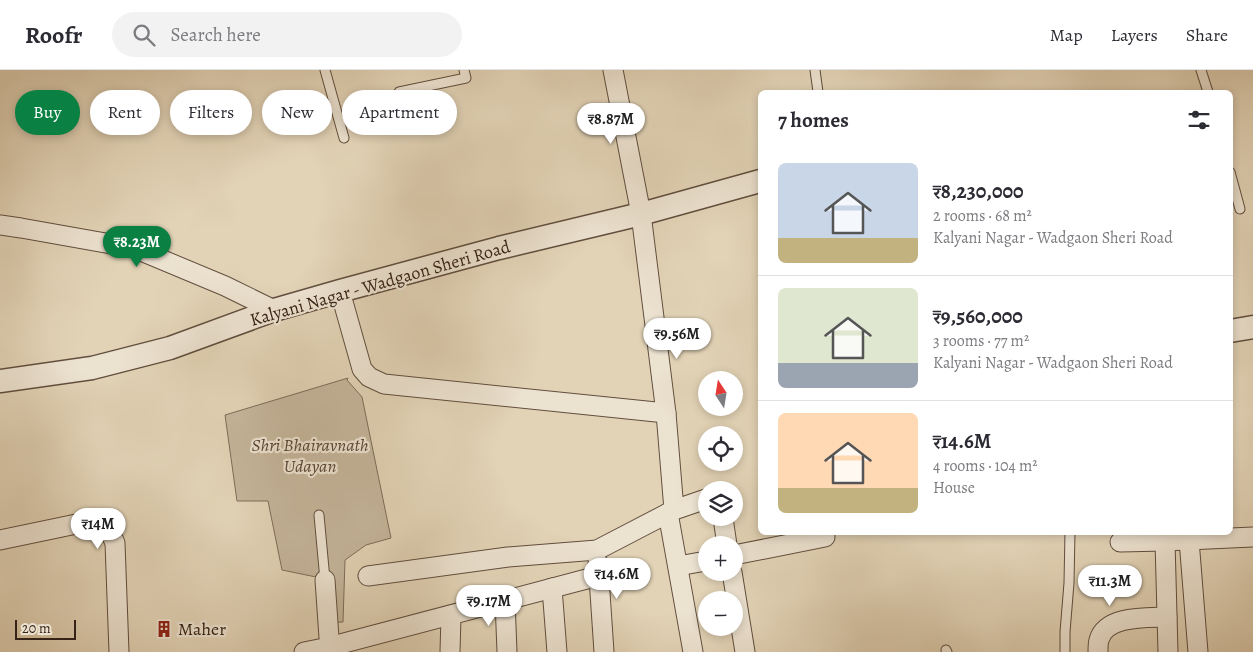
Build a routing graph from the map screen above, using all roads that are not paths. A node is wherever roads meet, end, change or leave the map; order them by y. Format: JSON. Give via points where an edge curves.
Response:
{"nodes":[{"id":1,"x":325,"y":70,"type":"edge"},
{"id":2,"x":464,"y":70,"type":"edge"},
{"id":3,"x":613,"y":70,"type":"edge"},
{"id":4,"x":814,"y":70,"type":"edge"},
{"id":5,"x":1202,"y":70,"type":"edge"},
{"id":6,"x":409,"y":90,"type":"edge"},
{"id":7,"x":818,"y":90,"type":"edge"},
{"id":8,"x":1207,"y":90,"type":"edge"},
{"id":9,"x":344,"y":138,"type":"dead end"},
{"id":10,"x":758,"y":182,"type":"edge"},
{"id":11,"x":1233,"y":183,"type":"edge"},
{"id":12,"x":1240,"y":209,"type":"dead end"},
{"id":13,"x":641,"y":214,"type":"junction"},
{"id":14,"x":0,"y":225,"type":"edge"},
{"id":15,"x":340,"y":290,"type":"junction"},
{"id":16,"x":274,"y":310,"type":"junction"},
{"id":17,"x":1253,"y":327,"type":"edge"},
{"id":18,"x":1233,"y":330,"type":"edge"},
{"id":19,"x":0,"y":381,"type":"edge"},
{"id":20,"x":666,"y":413,"type":"junction"},
{"id":21,"x":698,"y":502,"type":"edge"},
{"id":22,"x":671,"y":512,"type":"junction"},
{"id":23,"x":319,"y":515,"type":"dead end"},
{"id":24,"x":1070,"y":535,"type":"edge"},
{"id":25,"x":826,"y":537,"type":"dead end"},
{"id":26,"x":1253,"y":537,"type":"edge"},
{"id":27,"x":0,"y":540,"type":"edge"},
{"id":28,"x":1189,"y":540,"type":"junction"},
{"id":29,"x":1165,"y":541,"type":"junction"},
{"id":30,"x":1120,"y":542,"type":"dead end"},
{"id":31,"x":597,"y":550,"type":"junction"},
{"id":32,"x":743,"y":553,"type":"edge"},
{"id":33,"x":698,"y":562,"type":"edge"},
{"id":34,"x":678,"y":566,"type":"junction"},
{"id":35,"x":368,"y":576,"type":"dead end"},
{"id":36,"x":598,"y":576,"type":"junction"},
{"id":37,"x":324,"y":580,"type":"joint"},
{"id":38,"x":733,"y":581,"type":"edge"},
{"id":39,"x":552,"y":588,"type":"junction"},
{"id":40,"x":505,"y":600,"type":"junction"},
{"id":41,"x":451,"y":615,"type":"junction"},
{"id":42,"x":1167,"y":617,"type":"junction"},
{"id":43,"x":317,"y":651,"type":"edge"},
{"id":44,"x":119,"y":652,"type":"edge"},
{"id":45,"x":450,"y":652,"type":"edge"},
{"id":46,"x":507,"y":652,"type":"edge"},
{"id":47,"x":557,"y":652,"type":"edge"},
{"id":48,"x":604,"y":652,"type":"edge"},
{"id":49,"x":693,"y":652,"type":"edge"},
{"id":50,"x":745,"y":652,"type":"edge"},
{"id":51,"x":1065,"y":652,"type":"edge"},
{"id":52,"x":1098,"y":652,"type":"edge"},
{"id":53,"x":1168,"y":652,"type":"edge"},
{"id":54,"x":1198,"y":652,"type":"edge"}],
"edges":[{"from":1,"to":9,"type":"lane"},
{"from":2,"to":6,"type":"lane","via":[[466,78]]},
{"from":3,"to":13,"type":"street"},
{"from":4,"to":7,"type":"lane"},
{"from":5,"to":8,"type":"lane"},
{"from":10,"to":13,"type":"street","name":"Kalyani Nagar - Wadgaon Sheri Road"},
{"from":11,"to":12,"type":"lane"},
{"from":13,"to":15,"type":"street","name":"Kalyani Nagar - Wadgaon Sheri Road"},
{"from":13,"to":20,"type":"street"},
{"from":14,"to":16,"type":"street","via":[[134,248]]},
{"from":15,"to":16,"type":"street","name":"Kalyani Nagar - Wadgaon Sheri Road"},
{"from":15,"to":20,"type":"street","via":[[362,369],[369,377],[384,384]]},
{"from":16,"to":19,"type":"street","name":"Kalyani Nagar - Wadgaon Sheri Road","via":[[170,348],[92,368]]},
{"from":17,"to":18,"type":"street"},
{"from":20,"to":22,"type":"street"},
{"from":21,"to":22,"type":"street"},
{"from":22,"to":31,"type":"street"},
{"from":22,"to":34,"type":"street"},
{"from":23,"to":37,"type":"lane"},
{"from":24,"to":51,"type":"lane"},
{"from":25,"to":32,"type":"street"},
{"from":26,"to":28,"type":"street"},
{"from":27,"to":44,"type":"street","via":[[86,522],[102,525],[110,532],[115,543]]},
{"from":28,"to":29,"type":"street"},
{"from":28,"to":54,"type":"street"},
{"from":29,"to":30,"type":"street"},
{"from":29,"to":42,"type":"street"},
{"from":31,"to":35,"type":"street","via":[[508,557]]},
{"from":31,"to":36,"type":"street"},
{"from":33,"to":34,"type":"street"},
{"from":34,"to":49,"type":"street"},
{"from":36,"to":39,"type":"street"},
{"from":36,"to":48,"type":"street"},
{"from":37,"to":43,"type":"street"},
{"from":38,"to":50,"type":"street"},
{"from":39,"to":40,"type":"street"},
{"from":39,"to":47,"type":"street"},
{"from":40,"to":41,"type":"street"},
{"from":40,"to":46,"type":"street"},
{"from":41,"to":43,"type":"street"},
{"from":41,"to":45,"type":"street"},
{"from":42,"to":52,"type":"street","via":[[1121,620],[1105,629],[1099,640]]},
{"from":42,"to":53,"type":"street"}]}
